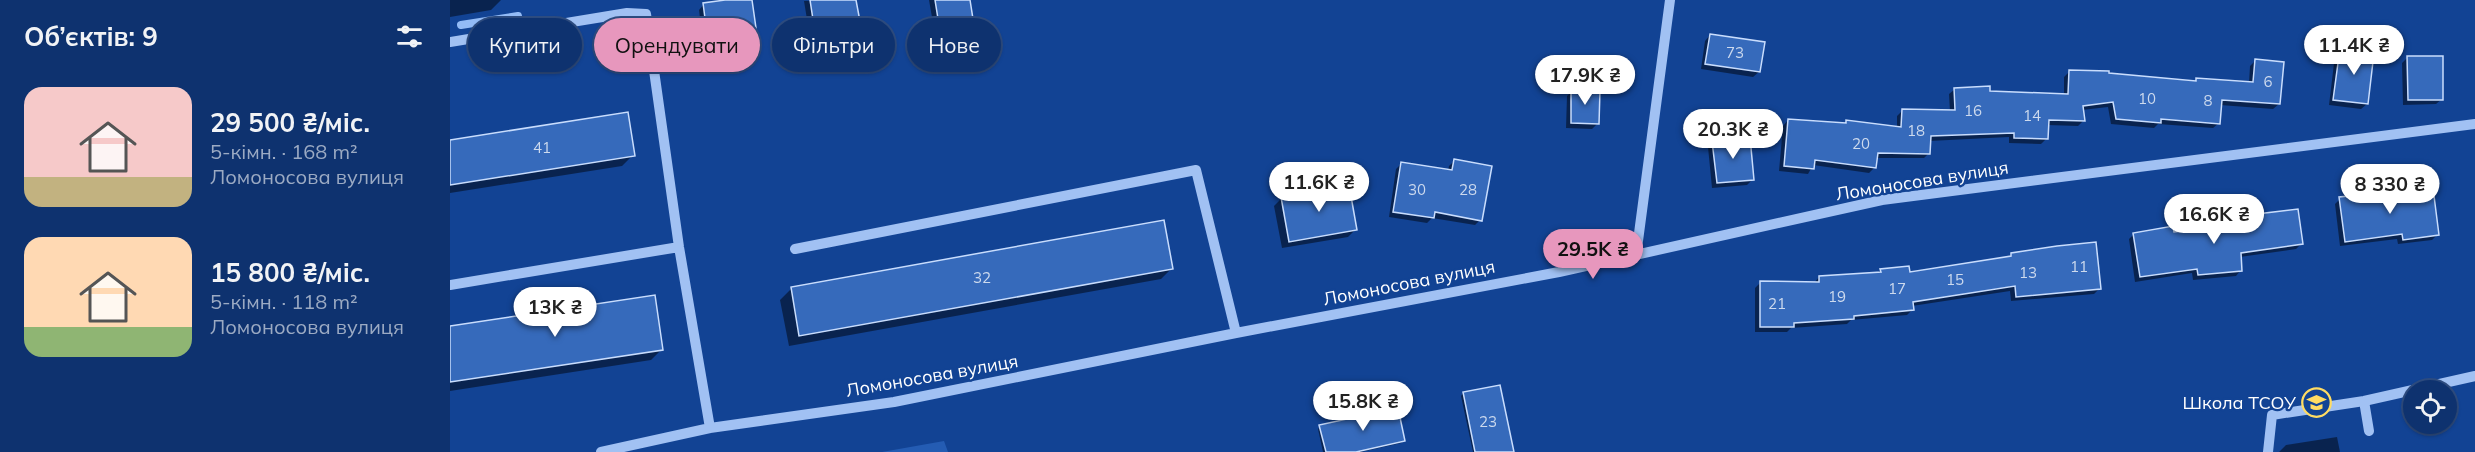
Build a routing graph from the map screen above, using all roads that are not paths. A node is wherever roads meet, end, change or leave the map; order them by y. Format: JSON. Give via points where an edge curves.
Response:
{"nodes":[{"id":1,"x":1670,"y":0,"type":"edge"},
{"id":2,"x":450,"y":42,"type":"edge"},
{"id":3,"x":2475,"y":124,"type":"edge"},
{"id":4,"x":679,"y":247,"type":"junction"},
{"id":5,"x":795,"y":249,"type":"dead end"},
{"id":6,"x":1636,"y":256,"type":"junction"},
{"id":7,"x":450,"y":285,"type":"edge"},
{"id":8,"x":1236,"y":333,"type":"junction"},
{"id":9,"x":2475,"y":376,"type":"edge"},
{"id":10,"x":2364,"y":401,"type":"junction"},
{"id":11,"x":710,"y":428,"type":"junction"},
{"id":12,"x":2369,"y":431,"type":"dead end"},
{"id":13,"x":601,"y":452,"type":"edge"},
{"id":14,"x":2268,"y":452,"type":"edge"}],
"edges":[{"from":1,"to":6,"type":"street"},
{"from":2,"to":4,"type":"street","via":[[627,13],[646,14]]},
{"from":3,"to":6,"type":"street","name":"Ломоносова вулиця","via":[[1882,200]]},
{"from":4,"to":7,"type":"street"},
{"from":4,"to":11,"type":"street"},
{"from":5,"to":8,"type":"street","via":[[1196,170]]},
{"from":6,"to":8,"type":"street","name":"Ломоносова вулиця"},
{"from":8,"to":11,"type":"street","name":"Ломоносова вулиця","via":[[894,402]]},
{"from":9,"to":10,"type":"street"},
{"from":10,"to":12,"type":"street"},
{"from":10,"to":14,"type":"street","via":[[2272,416]]},
{"from":11,"to":13,"type":"street","name":"Ломоносова вулиця"}]}
